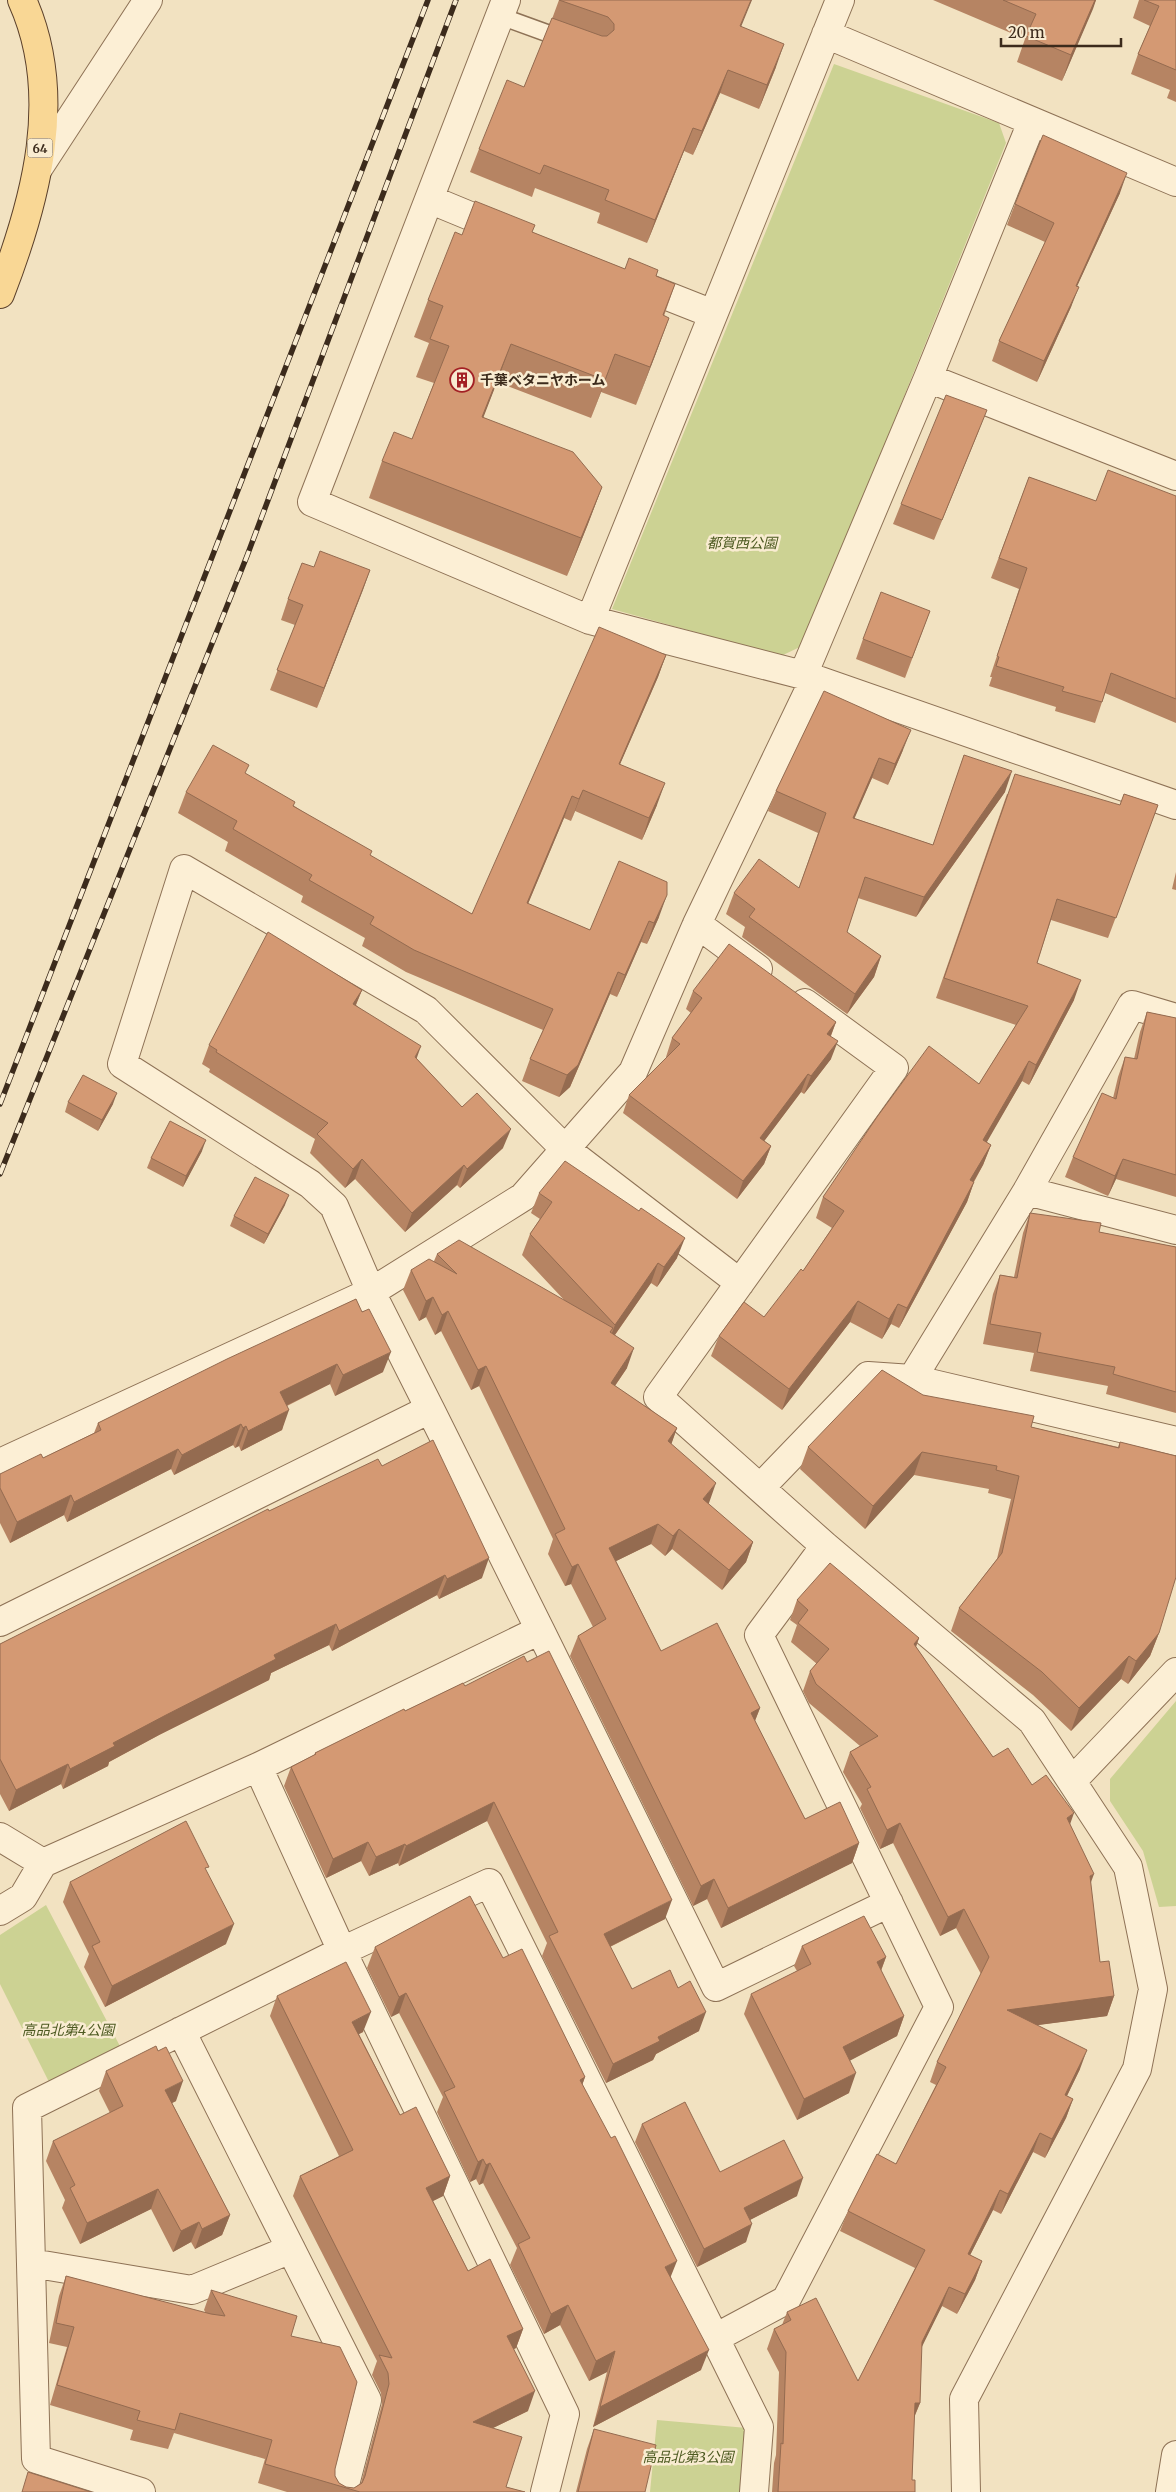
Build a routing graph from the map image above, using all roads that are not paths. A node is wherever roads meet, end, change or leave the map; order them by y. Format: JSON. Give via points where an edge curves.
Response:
{"nodes":[{"id":1,"x":22,"y":0,"type":"edge"},
{"id":2,"x":148,"y":0,"type":"edge"},
{"id":3,"x":840,"y":0,"type":"edge"},
{"id":4,"x":503,"y":8,"type":"edge"},
{"id":5,"x":826,"y":34,"type":"junction"},
{"id":6,"x":578,"y":44,"type":"edge"},
{"id":7,"x":1032,"y":122,"type":"junction"},
{"id":8,"x":39,"y":167,"type":"junction"},
{"id":9,"x":1176,"y":182,"type":"edge"},
{"id":10,"x":429,"y":200,"type":"junction"},
{"id":11,"x":530,"y":240,"type":"edge"},
{"id":12,"x":612,"y":274,"type":"edge"},
{"id":13,"x":0,"y":294,"type":"edge"},
{"id":14,"x":713,"y":314,"type":"junction"},
{"id":15,"x":928,"y":378,"type":"junction"},
{"id":16,"x":1176,"y":476,"type":"edge"},
{"id":17,"x":590,"y":620,"type":"junction"},
{"id":18,"x":809,"y":677,"type":"junction"},
{"id":19,"x":1176,"y":804,"type":"edge"},
{"id":20,"x":697,"y":924,"type":"junction"},
{"id":21,"x":1176,"y":1018,"type":"edge"},
{"id":22,"x":564,"y":1148,"type":"junction"},
{"id":23,"x":1027,"y":1191,"type":"junction"},
{"id":24,"x":1176,"y":1230,"type":"edge"},
{"id":25,"x":740,"y":1283,"type":"junction"},
{"id":26,"x":370,"y":1292,"type":"junction"},
{"id":27,"x":912,"y":1379,"type":"junction"},
{"id":28,"x":430,"y":1409,"type":"junction"},
{"id":29,"x":1176,"y":1441,"type":"edge"},
{"id":30,"x":0,"y":1463,"type":"edge"},
{"id":31,"x":760,"y":1488,"type":"junction"},
{"id":32,"x":825,"y":1546,"type":"junction"},
{"id":33,"x":0,"y":1622,"type":"edge"},
{"id":34,"x":540,"y":1630,"type":"junction"},
{"id":35,"x":1176,"y":1672,"type":"edge"},
{"id":36,"x":258,"y":1767,"type":"junction"},
{"id":37,"x":1072,"y":1782,"type":"junction"},
{"id":38,"x":0,"y":1837,"type":"edge"},
{"id":39,"x":43,"y":1863,"type":"junction"},
{"id":40,"x":889,"y":1903,"type":"junction"},
{"id":41,"x":0,"y":1911,"type":"edge"},
{"id":42,"x":342,"y":1951,"type":"junction"},
{"id":43,"x":181,"y":2031,"type":"junction"},
{"id":44,"x":291,"y":2249,"type":"junction"},
{"id":45,"x":30,"y":2263,"type":"junction"},
{"id":46,"x":715,"y":2338,"type":"junction"},
{"id":47,"x":1176,"y":2455,"type":"edge"},
{"id":48,"x":141,"y":2492,"type":"edge"},
{"id":49,"x":342,"y":2492,"type":"edge"},
{"id":50,"x":545,"y":2492,"type":"edge"},
{"id":51,"x":754,"y":2492,"type":"edge"},
{"id":52,"x":966,"y":2492,"type":"edge"},
{"id":53,"x":1170,"y":2492,"type":"edge"}],
"edges":[{"from":1,"to":8,"type":"main road","number":"64","via":[[33,25],[44,90]]},
{"from":2,"to":8,"type":"street"},
{"from":3,"to":5,"type":"street"},
{"from":4,"to":6,"type":"lane"},
{"from":4,"to":10,"type":"street"},
{"from":5,"to":7,"type":"street"},
{"from":5,"to":14,"type":"street"},
{"from":7,"to":9,"type":"street"},
{"from":7,"to":15,"type":"street"},
{"from":8,"to":13,"type":"main road","number":"64","via":[[19,244]]},
{"from":10,"to":11,"type":"street"},
{"from":10,"to":17,"type":"street","via":[[312,502]]},
{"from":12,"to":14,"type":"street"},
{"from":14,"to":17,"type":"street"},
{"from":15,"to":16,"type":"street"},
{"from":15,"to":18,"type":"street"},
{"from":17,"to":18,"type":"street"},
{"from":18,"to":19,"type":"street"},
{"from":18,"to":20,"type":"street"},
{"from":20,"to":22,"type":"street","via":[[633,1072]]},
{"from":20,"to":25,"type":"street","via":[[894,1068]]},
{"from":21,"to":23,"type":"street","via":[[1132,1005]]},
{"from":22,"to":25,"type":"street"},
{"from":22,"to":26,"type":"street","via":[[523,1197]]},
{"from":22,"to":26,"type":"street","via":[[426,1010],[184,869],[122,1064],[310,1184],[334,1206]]},
{"from":23,"to":24,"type":"street"},
{"from":23,"to":27,"type":"street"},
{"from":25,"to":31,"type":"street","via":[[658,1398]]},
{"from":26,"to":28,"type":"street"},
{"from":26,"to":30,"type":"street"},
{"from":27,"to":29,"type":"street"},
{"from":27,"to":31,"type":"street","via":[[868,1376]]},
{"from":28,"to":33,"type":"street"},
{"from":28,"to":34,"type":"street"},
{"from":31,"to":32,"type":"street"},
{"from":32,"to":37,"type":"street","via":[[1032,1721]]},
{"from":32,"to":40,"type":"street","via":[[759,1635]]},
{"from":34,"to":36,"type":"street"},
{"from":34,"to":40,"type":"street","via":[[716,1987]]},
{"from":35,"to":37,"type":"street"},
{"from":36,"to":39,"type":"street"},
{"from":36,"to":42,"type":"street"},
{"from":37,"to":52,"type":"street","via":[[1128,1867],[1153,1989],[1136,2069],[964,2399]]},
{"from":38,"to":39,"type":"street"},
{"from":39,"to":41,"type":"street","via":[[23,1897]]},
{"from":40,"to":46,"type":"street","via":[[939,2007],[786,2300]]},
{"from":42,"to":43,"type":"street"},
{"from":42,"to":46,"type":"street","via":[[489,1883]]},
{"from":42,"to":50,"type":"street","via":[[565,2414]]},
{"from":43,"to":44,"type":"street"},
{"from":43,"to":45,"type":"street","via":[[27,2108]]},
{"from":44,"to":45,"type":"street","via":[[192,2290]]},
{"from":44,"to":49,"type":"street","via":[[367,2400]]},
{"from":45,"to":48,"type":"street","via":[[36,2459]]},
{"from":46,"to":51,"type":"street","via":[[760,2427]]},
{"from":47,"to":53,"type":"street"}]}
